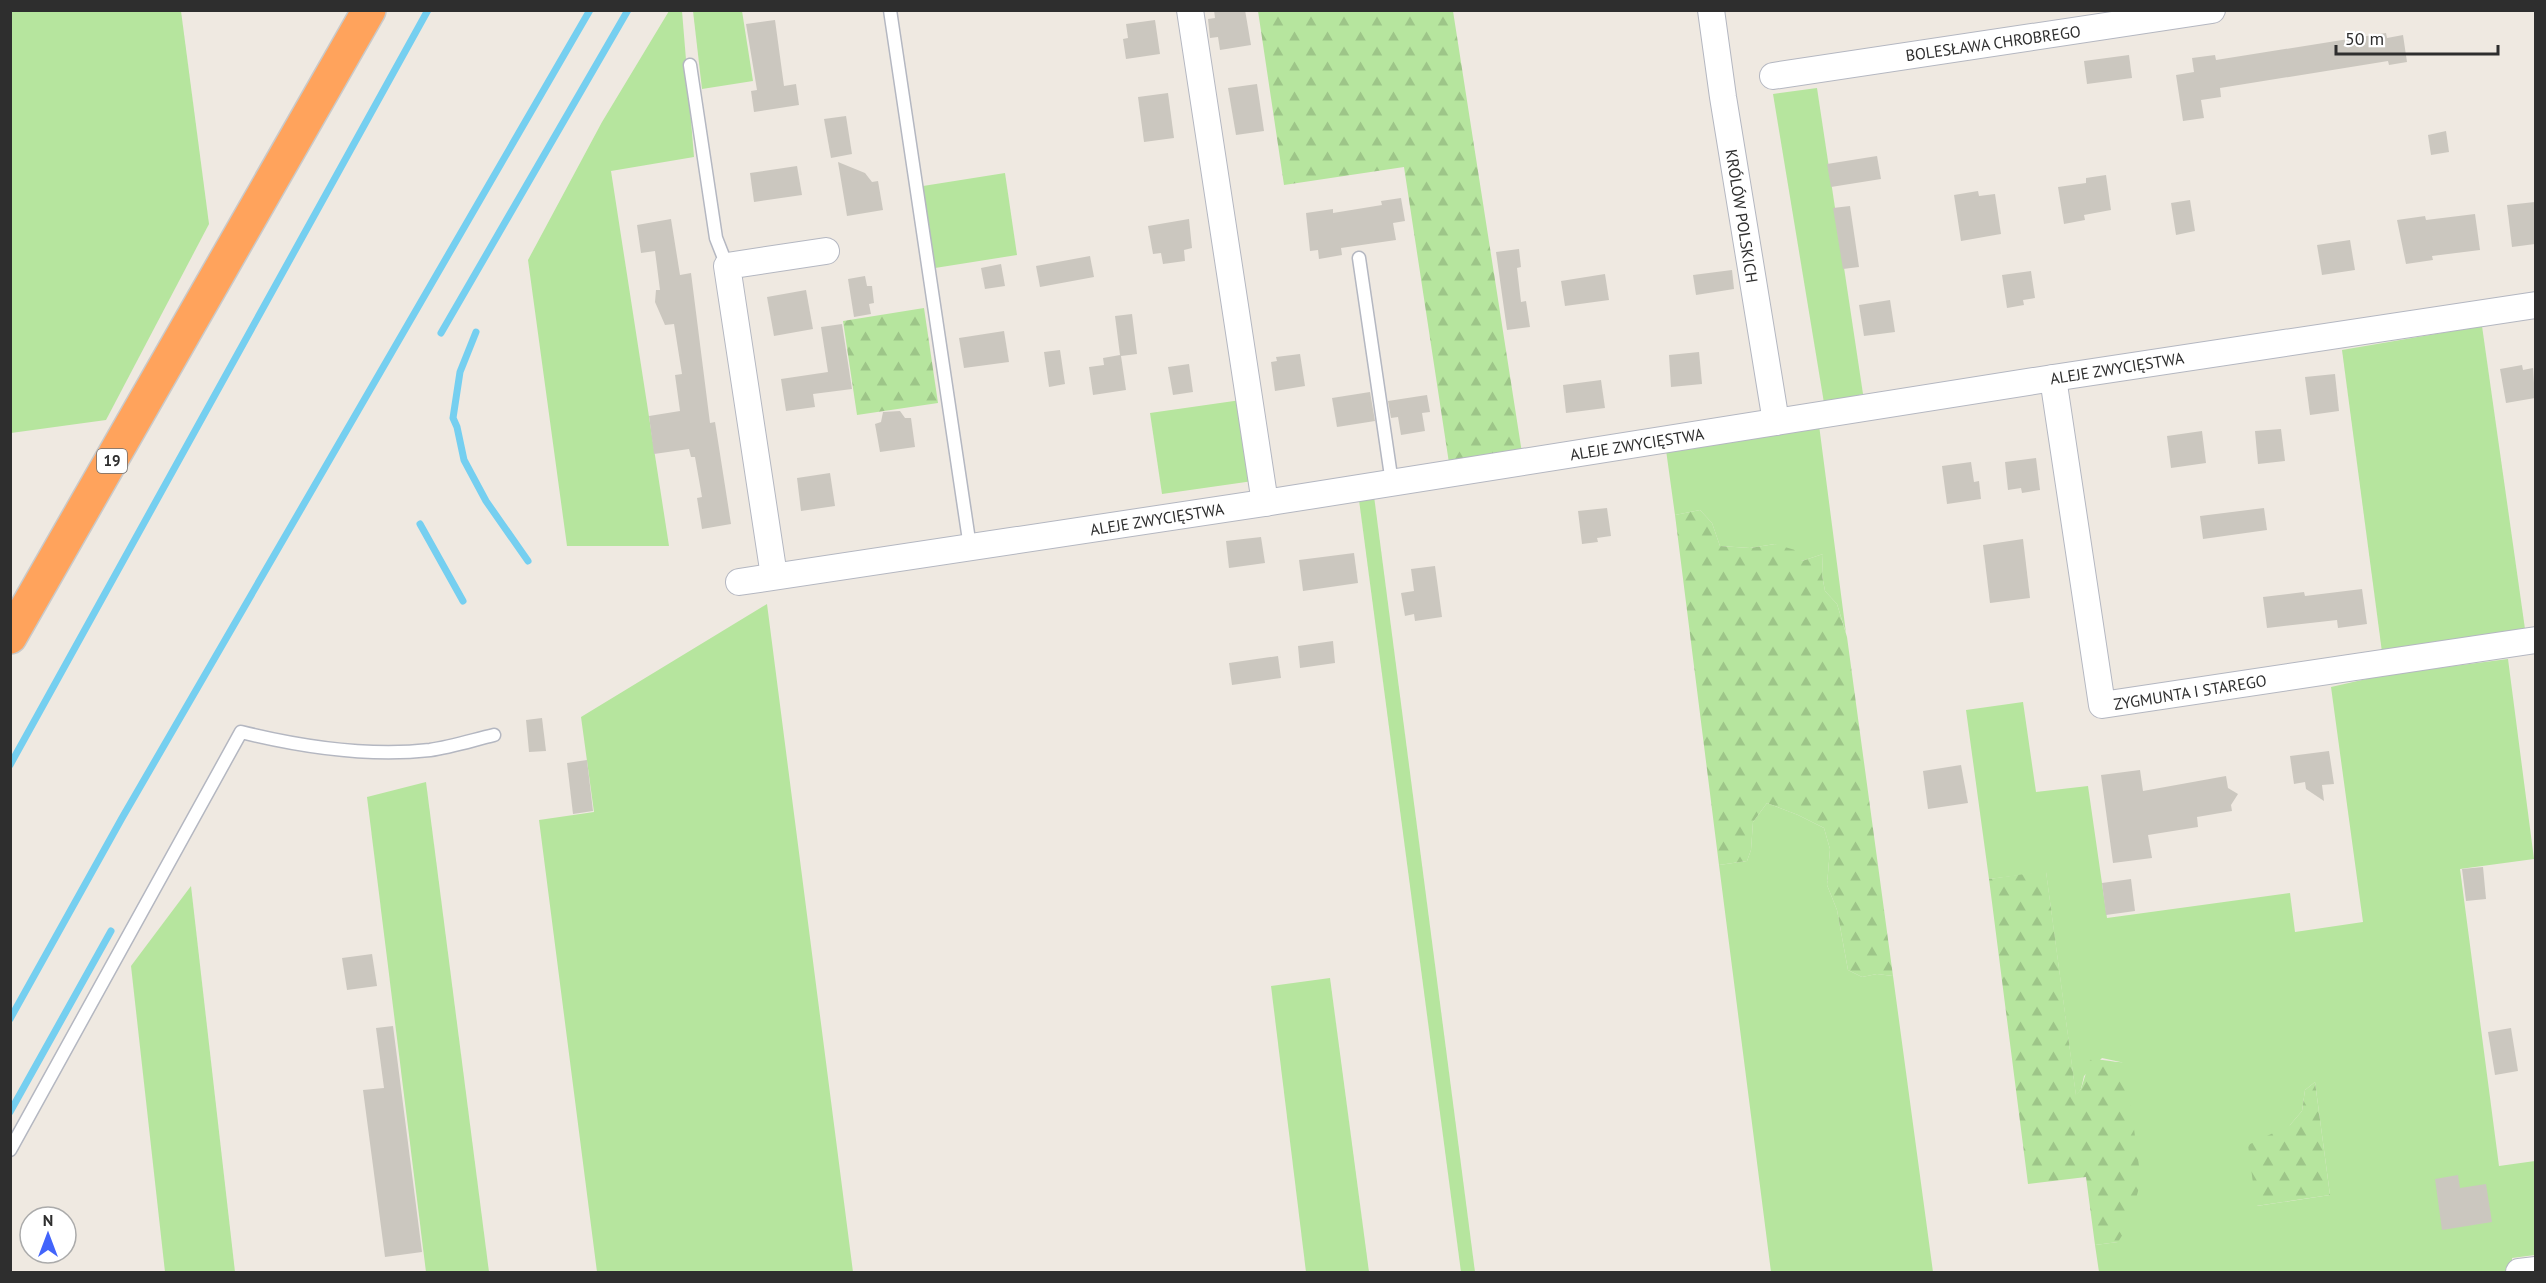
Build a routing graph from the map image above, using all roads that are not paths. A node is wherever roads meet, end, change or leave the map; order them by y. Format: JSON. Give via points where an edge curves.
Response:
{"nodes":[{"id":1,"x":369,"y":10,"type":"edge"},
{"id":2,"x":890,"y":10,"type":"edge"},
{"id":3,"x":1190,"y":10,"type":"edge"},
{"id":4,"x":1711,"y":10,"type":"edge"},
{"id":5,"x":2212,"y":10,"type":"edge"},
{"id":6,"x":690,"y":65,"type":"dead end"},
{"id":7,"x":1773,"y":76,"type":"dead end"},
{"id":8,"x":826,"y":251,"type":"dead end"},
{"id":9,"x":1359,"y":258,"type":"dead end"},
{"id":10,"x":727,"y":266,"type":"junction"},
{"id":11,"x":2535,"y":305,"type":"edge"},
{"id":12,"x":2053,"y":378,"type":"junction"},
{"id":13,"x":1776,"y":422,"type":"junction"},
{"id":14,"x":1392,"y":483,"type":"junction"},
{"id":15,"x":1265,"y":503,"type":"junction"},
{"id":16,"x":970,"y":547,"type":"junction"},
{"id":17,"x":774,"y":576,"type":"junction"},
{"id":18,"x":739,"y":582,"type":"dead end"},
{"id":19,"x":10,"y":637,"type":"edge"},
{"id":20,"x":2535,"y":640,"type":"edge"},
{"id":21,"x":494,"y":735,"type":"dead end"},
{"id":22,"x":10,"y":1150,"type":"edge"},
{"id":23,"x":2535,"y":1270,"type":"edge"},
{"id":24,"x":2519,"y":1272,"type":"edge"}],
"edges":[{"from":1,"to":19,"type":"highway","number":"19"},
{"from":2,"to":16,"type":"lane"},
{"from":3,"to":15,"type":"street"},
{"from":4,"to":13,"type":"street","name":"KRÓLÓW POLSKICH"},
{"from":5,"to":7,"type":"street","name":"BOLESŁAWA CHROBREGO"},
{"from":6,"to":10,"type":"lane","via":[[716,238]]},
{"from":8,"to":10,"type":"street"},
{"from":9,"to":14,"type":"lane"},
{"from":10,"to":17,"type":"street"},
{"from":11,"to":12,"type":"street","name":"ALEJE ZWYCIĘSTWA"},
{"from":12,"to":13,"type":"street","name":"ALEJE ZWYCIĘSTWA"},
{"from":12,"to":20,"type":"street","name":"ZYGMUNTA I STAREGO","via":[[2102,705]]},
{"from":13,"to":14,"type":"street","name":"ALEJE ZWYCIĘSTWA"},
{"from":14,"to":15,"type":"street","name":"ALEJE ZWYCIĘSTWA"},
{"from":15,"to":16,"type":"street","name":"ALEJE ZWYCIĘSTWA"},
{"from":16,"to":17,"type":"street","name":"ALEJE ZWYCIĘSTWA"},
{"from":17,"to":18,"type":"street","name":"ALEJE ZWYCIĘSTWA"},
{"from":21,"to":22,"type":"lane","via":[[431,750],[382,752],[318,747],[242,732]]},
{"from":23,"to":24,"type":"street"}]}
